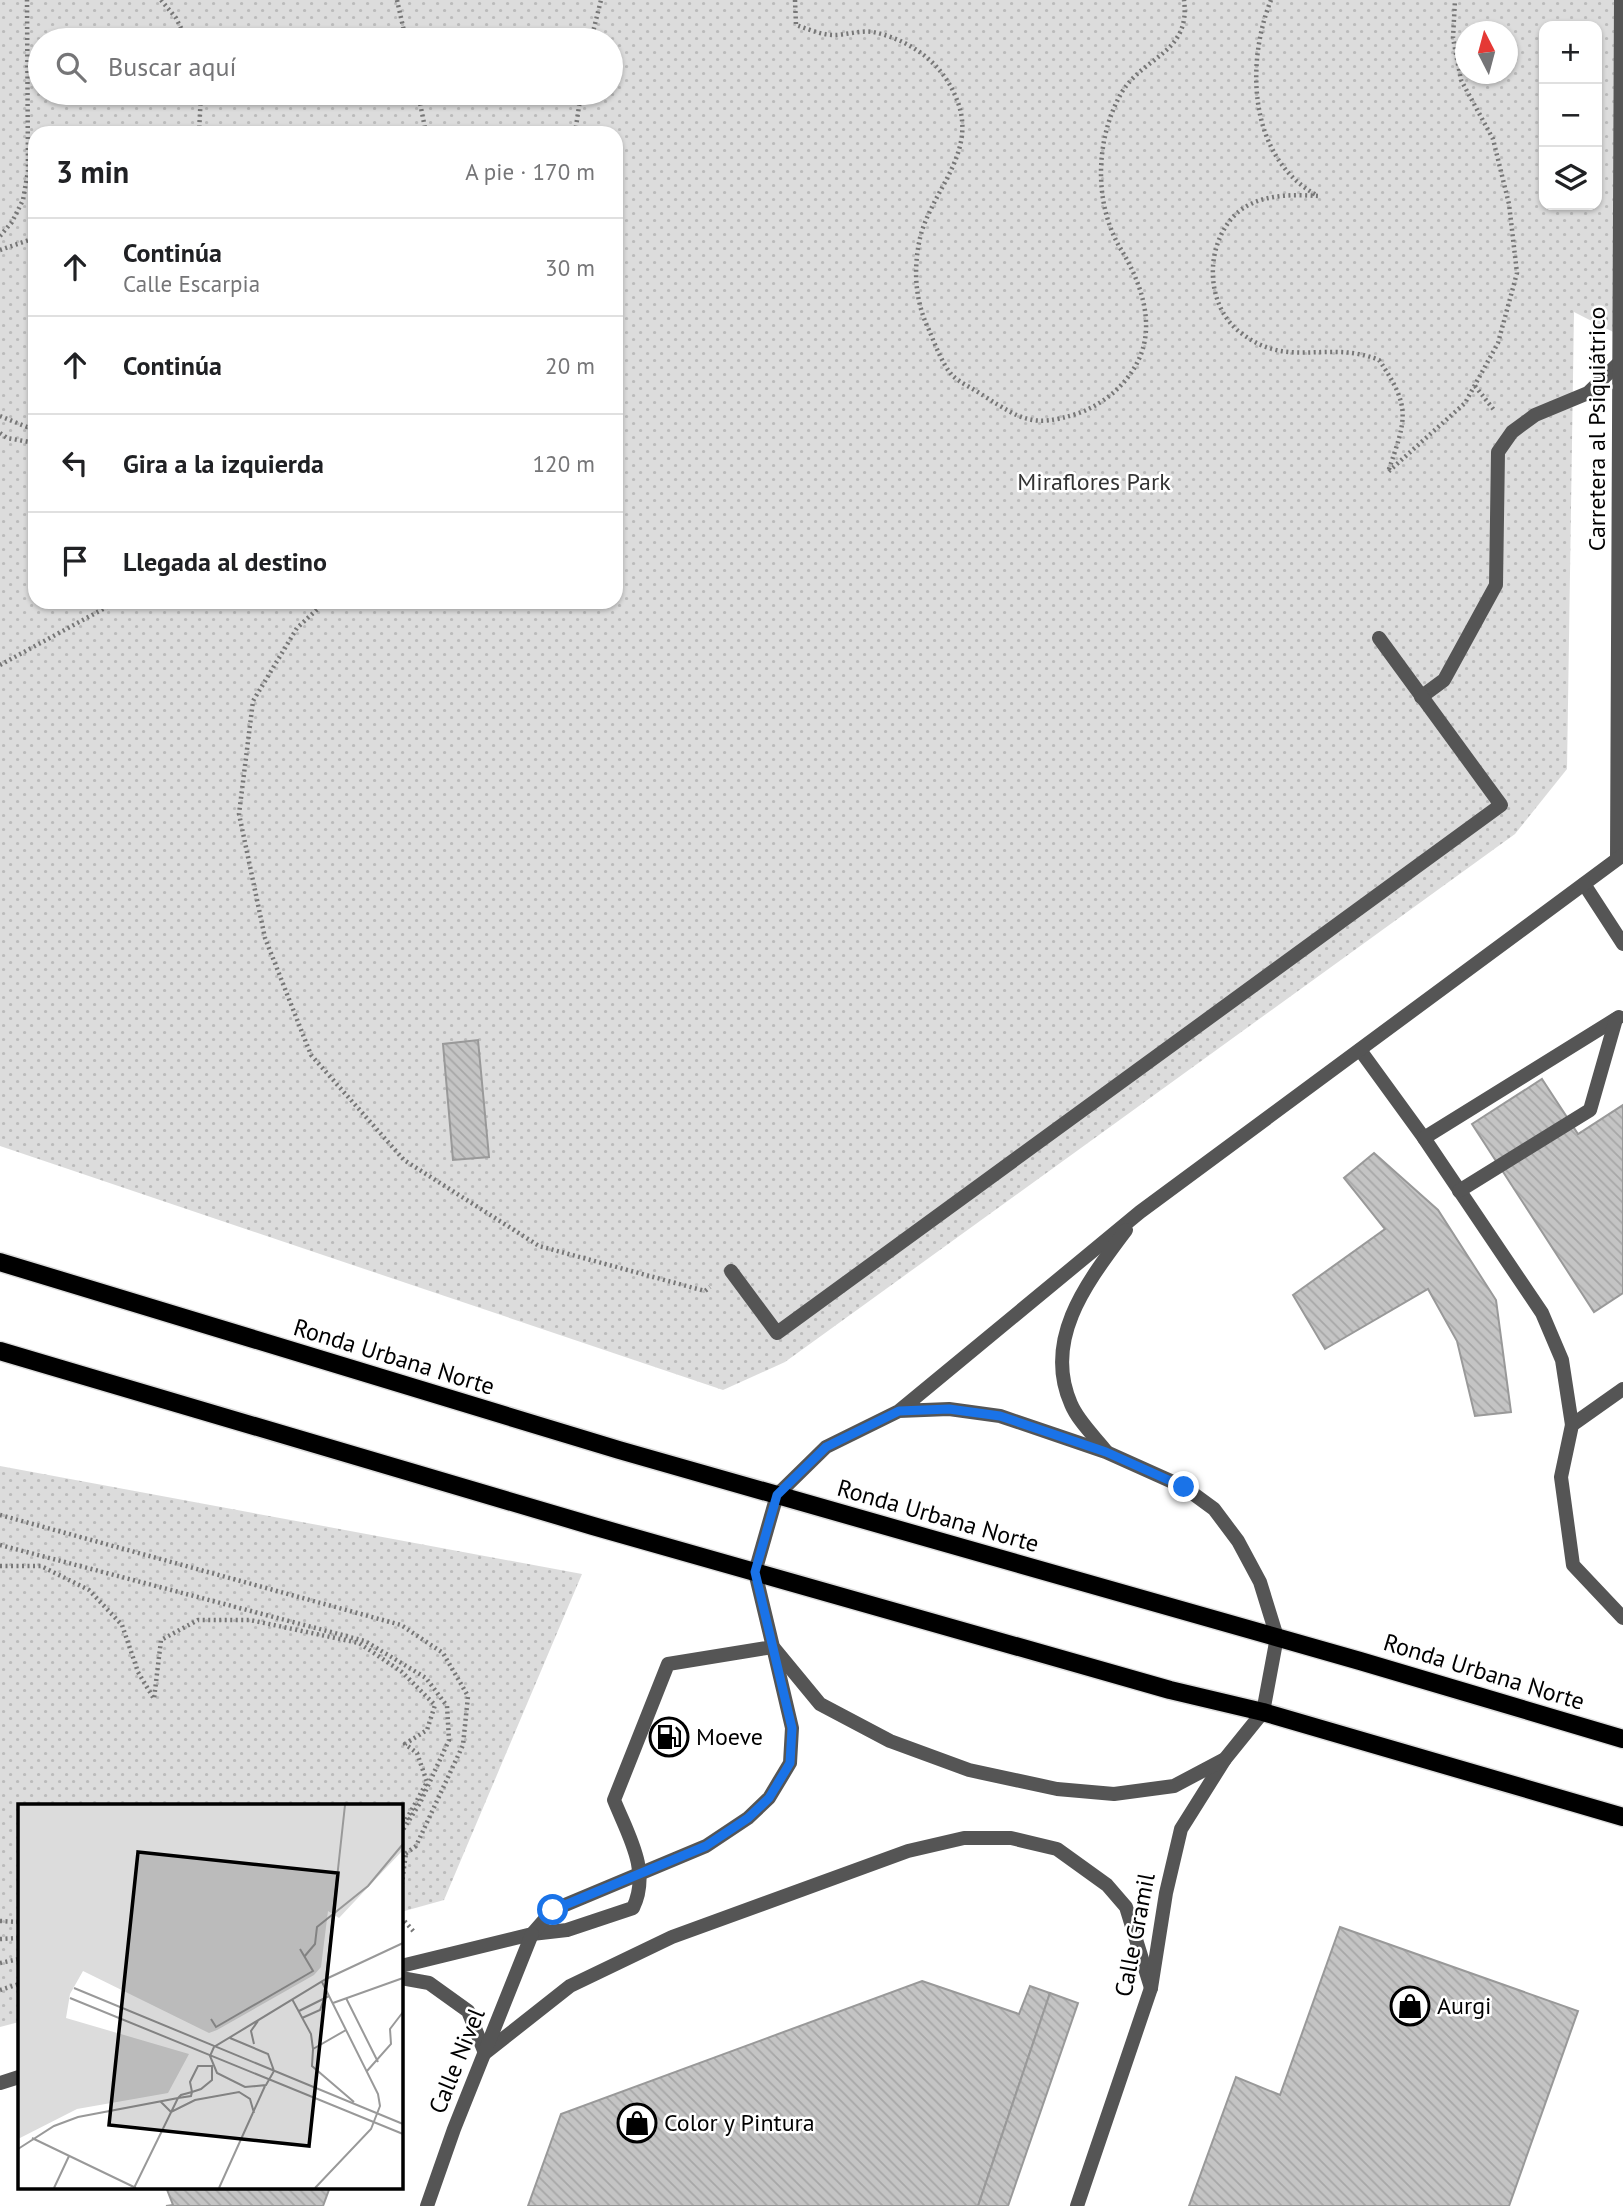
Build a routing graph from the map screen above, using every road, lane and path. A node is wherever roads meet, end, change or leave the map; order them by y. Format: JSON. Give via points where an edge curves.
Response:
{"nodes":[{"id":1,"x":27,"y":0,"type":"edge"},
{"id":2,"x":161,"y":0,"type":"edge"},
{"id":3,"x":397,"y":0,"type":"edge"},
{"id":4,"x":601,"y":0,"type":"edge"},
{"id":5,"x":795,"y":0,"type":"edge"},
{"id":6,"x":1184,"y":0,"type":"edge"},
{"id":7,"x":1271,"y":0,"type":"edge"},
{"id":8,"x":1455,"y":0,"type":"edge"},
{"id":9,"x":1621,"y":0,"type":"edge"},
{"id":10,"x":30,"y":28,"type":"edge"},
{"id":11,"x":181,"y":28,"type":"edge"},
{"id":12,"x":403,"y":28,"type":"edge"},
{"id":13,"x":594,"y":28,"type":"edge"},
{"id":14,"x":29,"y":105,"type":"edge"},
{"id":15,"x":200,"y":105,"type":"edge"},
{"id":16,"x":420,"y":105,"type":"edge"},
{"id":17,"x":579,"y":105,"type":"edge"},
{"id":18,"x":29,"y":126,"type":"edge"},
{"id":19,"x":199,"y":126,"type":"edge"},
{"id":20,"x":425,"y":126,"type":"edge"},
{"id":21,"x":576,"y":126,"type":"edge"},
{"id":22,"x":28,"y":171,"type":"edge"},
{"id":23,"x":0,"y":236,"type":"edge"},
{"id":24,"x":28,"y":240,"type":"edge"},
{"id":25,"x":0,"y":250,"type":"edge"},
{"id":26,"x":1622,"y":360,"type":"edge"},
{"id":27,"x":0,"y":416,"type":"edge"},
{"id":28,"x":28,"y":427,"type":"edge"},
{"id":29,"x":0,"y":435,"type":"edge"},
{"id":30,"x":28,"y":442,"type":"edge"},
{"id":31,"x":103,"y":609,"type":"edge"},
{"id":32,"x":318,"y":609,"type":"edge"},
{"id":33,"x":1379,"y":638,"type":"dead end"},
{"id":34,"x":0,"y":664,"type":"edge"},
{"id":35,"x":1421,"y":697,"type":"junction"},
{"id":36,"x":1620,"y":857,"type":"edge"},
{"id":37,"x":1584,"y":884,"type":"junction"},
{"id":38,"x":1623,"y":944,"type":"edge"},
{"id":39,"x":1620,"y":1017,"type":"edge"},
{"id":40,"x":1360,"y":1050,"type":"junction"},
{"id":41,"x":1424,"y":1138,"type":"junction"},
{"id":42,"x":1459,"y":1191,"type":"junction"},
{"id":43,"x":1140,"y":1212,"type":"junction"},
{"id":44,"x":0,"y":1262,"type":"edge"},
{"id":45,"x":731,"y":1271,"type":"joint"},
{"id":46,"x":0,"y":1351,"type":"edge"},
{"id":47,"x":1623,"y":1389,"type":"edge"},
{"id":48,"x":899,"y":1411,"type":"junction"},
{"id":49,"x":1572,"y":1425,"type":"junction"},
{"id":50,"x":1106,"y":1452,"type":"junction"},
{"id":51,"x":777,"y":1495,"type":"junction"},
{"id":52,"x":0,"y":1515,"type":"edge"},
{"id":53,"x":0,"y":1545,"type":"edge"},
{"id":54,"x":0,"y":1566,"type":"edge"},
{"id":55,"x":755,"y":1572,"type":"junction"},
{"id":56,"x":1623,"y":1618,"type":"edge"},
{"id":57,"x":1277,"y":1637,"type":"junction"},
{"id":58,"x":774,"y":1647,"type":"junction"},
{"id":59,"x":1263,"y":1712,"type":"junction"},
{"id":60,"x":1623,"y":1739,"type":"edge"},
{"id":61,"x":1225,"y":1759,"type":"junction"},
{"id":62,"x":1623,"y":1817,"type":"edge"},
{"id":63,"x":402,"y":1821,"type":"edge"},
{"id":64,"x":402,"y":1831,"type":"edge"},
{"id":65,"x":406,"y":1853,"type":"junction"},
{"id":66,"x":402,"y":1856,"type":"edge"},
{"id":67,"x":642,"y":1873,"type":"junction"},
{"id":68,"x":402,"y":1883,"type":"edge"},
{"id":69,"x":0,"y":1921,"type":"edge"},
{"id":70,"x":18,"y":1922,"type":"edge"},
{"id":71,"x":532,"y":1934,"type":"junction"},
{"id":72,"x":18,"y":1938,"type":"edge"},
{"id":73,"x":0,"y":1939,"type":"edge"},
{"id":74,"x":18,"y":1959,"type":"edge"},
{"id":75,"x":0,"y":1963,"type":"edge"},
{"id":76,"x":402,"y":1966,"type":"edge"},
{"id":77,"x":402,"y":1978,"type":"edge"},
{"id":78,"x":18,"y":1984,"type":"edge"},
{"id":79,"x":1151,"y":1988,"type":"junction"},
{"id":80,"x":0,"y":1990,"type":"edge"},
{"id":81,"x":485,"y":2053,"type":"junction"},
{"id":82,"x":18,"y":2077,"type":"edge"},
{"id":83,"x":0,"y":2082,"type":"edge"},
{"id":84,"x":428,"y":2206,"type":"edge"},
{"id":85,"x":1077,"y":2206,"type":"edge"}],
"edges":[{"from":1,"to":10,"type":"path"},
{"from":2,"to":11,"type":"path"},
{"from":3,"to":12,"type":"path"},
{"from":4,"to":13,"type":"path"},
{"from":5,"to":6,"type":"path","via":[[796,25],[831,35],[871,32],[912,45],[935,64],[955,93],[962,123],[959,153],[921,236],[915,273],[920,311],[951,374],[1022,420],[1056,421],[1094,408],[1138,362],[1146,335],[1144,302],[1104,205],[1101,150],[1123,90],[1179,35],[1186,13]]},
{"from":7,"to":8,"type":"path","via":[[1260,28],[1256,65],[1261,119],[1289,175],[1318,196],[1275,196],[1233,217],[1213,255],[1216,293],[1223,314],[1261,346],[1290,355],[1345,350],[1379,360],[1402,396],[1404,414],[1388,472],[1465,403],[1498,343],[1517,273],[1509,204],[1493,139],[1461,80],[1453,38]]},
{"from":9,"to":26,"type":"street","name":"Carretera al Psiquiátrico"},
{"from":14,"to":18,"type":"path"},
{"from":15,"to":19,"type":"path"},
{"from":16,"to":20,"type":"path"},
{"from":17,"to":21,"type":"path"},
{"from":22,"to":23,"type":"path","via":[[23,200]]},
{"from":24,"to":25,"type":"path"},
{"from":26,"to":35,"type":"street","via":[[1588,393],[1535,415],[1513,432],[1498,452],[1496,585],[1444,680]]},
{"from":26,"to":36,"type":"street","name":"Carretera al Psiquiátrico"},
{"from":27,"to":28,"type":"path"},
{"from":29,"to":30,"type":"path"},
{"from":31,"to":34,"type":"path"},
{"from":32,"to":45,"type":"path","via":[[298,628],[253,701],[239,814],[265,938],[312,1055],[404,1160],[539,1247],[705,1290]]},
{"from":33,"to":35,"type":"street"},
{"from":35,"to":45,"type":"street","via":[[1501,805],[777,1333]]},
{"from":36,"to":37,"type":"street"},
{"from":37,"to":38,"type":"street"},
{"from":37,"to":40,"type":"street"},
{"from":39,"to":41,"type":"street"},
{"from":39,"to":42,"type":"street","via":[[1590,1110]]},
{"from":40,"to":41,"type":"street"},
{"from":40,"to":43,"type":"street"},
{"from":41,"to":42,"type":"street"},
{"from":42,"to":49,"type":"street","via":[[1542,1313],[1562,1360]]},
{"from":43,"to":48,"type":"street"},
{"from":43,"to":50,"type":"street","via":[[1086,1285],[1063,1339],[1061,1376],[1072,1406]]},
{"from":44,"to":51,"type":"main road","name":"Ronda Urbana Norte"},
{"from":46,"to":55,"type":"main road"},
{"from":47,"to":49,"type":"street"},
{"from":48,"to":50,"type":"street","via":[[949,1409],[1000,1416]]},
{"from":48,"to":51,"type":"street","via":[[826,1447]]},
{"from":49,"to":56,"type":"street","via":[[1560,1477],[1573,1565]]},
{"from":50,"to":57,"type":"street","via":[[1184,1487],[1214,1509],[1260,1582]]},
{"from":51,"to":55,"type":"street"},
{"from":51,"to":57,"type":"main road","name":"Ronda Urbana Norte"},
{"from":52,"to":65,"type":"path","via":[[401,1625],[443,1653],[468,1696],[463,1745],[416,1846]]},
{"from":53,"to":64,"type":"path","via":[[365,1642],[426,1678],[447,1706],[449,1740]]},
{"from":54,"to":63,"type":"path","via":[[41,1566],[89,1590],[122,1625],[138,1672],[154,1699],[161,1640],[198,1620],[250,1620],[359,1643],[402,1672],[435,1705],[427,1730],[405,1744],[417,1753],[427,1782]]},
{"from":55,"to":58,"type":"street"},
{"from":55,"to":59,"type":"main road"},
{"from":57,"to":59,"type":"street"},
{"from":57,"to":60,"type":"main road","name":"Ronda Urbana Norte"},
{"from":58,"to":61,"type":"street","via":[[820,1704],[890,1741],[970,1770],[1114,1794],[1174,1786]]},
{"from":58,"to":67,"type":"street","via":[[792,1728],[790,1763],[769,1798],[748,1818],[706,1846]]},
{"from":58,"to":67,"type":"street","via":[[668,1664],[614,1800]]},
{"from":59,"to":61,"type":"street","name":"Calle Gramil"},
{"from":59,"to":62,"type":"main road"},
{"from":61,"to":79,"type":"street","name":"Calle Gramil","via":[[1181,1829]]},
{"from":65,"to":66,"type":"path"},
{"from":65,"to":68,"type":"path"},
{"from":67,"to":71,"type":"street","via":[[553,1910]]},
{"from":67,"to":71,"type":"street","via":[[641,1891],[633,1908],[567,1930]]},
{"from":69,"to":70,"type":"path"},
{"from":71,"to":76,"type":"street"},
{"from":71,"to":81,"type":"street","name":"Calle Nivel"},
{"from":72,"to":73,"type":"path"},
{"from":74,"to":75,"type":"path"},
{"from":77,"to":81,"type":"street","via":[[429,1983],[468,2011]]},
{"from":78,"to":80,"type":"path"},
{"from":79,"to":81,"type":"street","via":[[1126,1907],[1107,1885],[1057,1849],[1011,1838],[964,1838],[908,1851],[672,1937],[570,1986]]},
{"from":79,"to":85,"type":"street","name":"Calle Gramil"},
{"from":81,"to":84,"type":"street","name":"Calle Nivel"},
{"from":82,"to":83,"type":"street"}]}
